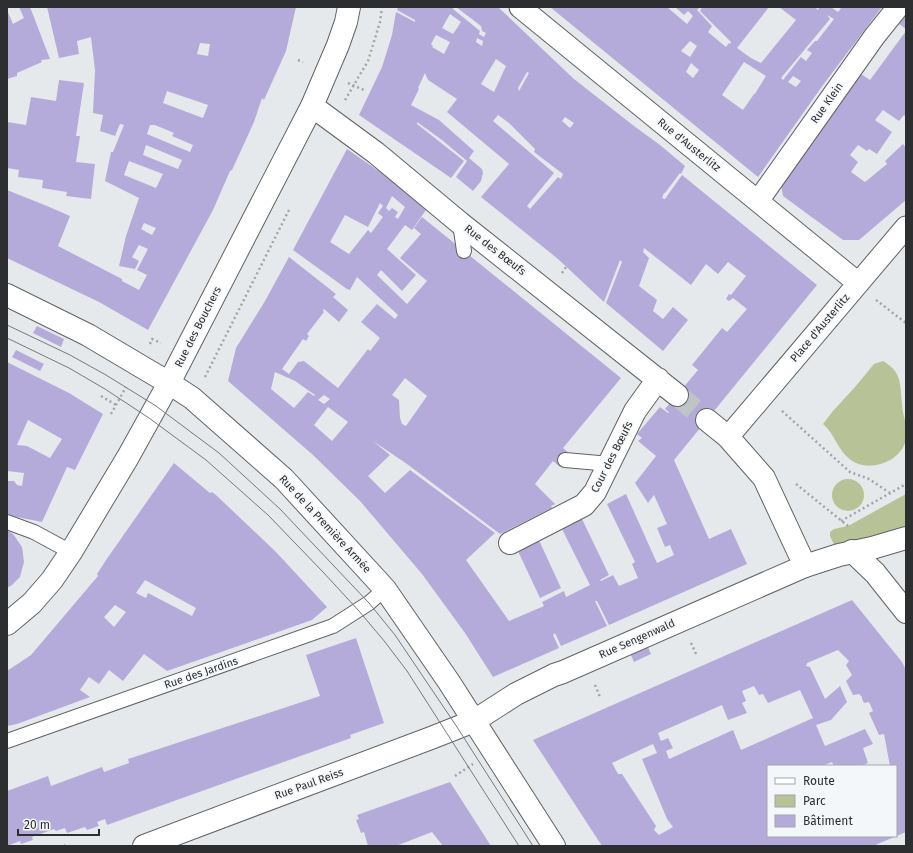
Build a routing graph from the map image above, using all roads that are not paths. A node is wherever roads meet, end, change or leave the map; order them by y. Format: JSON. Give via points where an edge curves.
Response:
{"nodes":[{"id":1,"x":349,"y":7,"type":"edge"},
{"id":2,"x":520,"y":7,"type":"edge"},
{"id":3,"x":898,"y":7,"type":"edge"},
{"id":4,"x":312,"y":106,"type":"junction"},
{"id":5,"x":758,"y":201,"type":"junction"},
{"id":6,"x":460,"y":222,"type":"junction"},
{"id":7,"x":906,"y":227,"type":"edge"},
{"id":8,"x":464,"y":251,"type":"dead end"},
{"id":9,"x":857,"y":284,"type":"junction"},
{"id":10,"x":7,"y":295,"type":"edge"},
{"id":11,"x":658,"y":379,"type":"junction"},
{"id":12,"x":169,"y":382,"type":"junction"},
{"id":13,"x":677,"y":395,"type":"tunnel mouth"},
{"id":14,"x":707,"y":420,"type":"tunnel mouth"},
{"id":15,"x":728,"y":437,"type":"junction"},
{"id":16,"x":565,"y":460,"type":"dead end"},
{"id":17,"x":610,"y":464,"type":"junction"},
{"id":18,"x":7,"y":522,"type":"edge"},
{"id":19,"x":906,"y":538,"type":"edge"},
{"id":20,"x":510,"y":543,"type":"dead end"},
{"id":21,"x":862,"y":550,"type":"junction"},
{"id":22,"x":71,"y":552,"type":"junction"},
{"id":23,"x":805,"y":566,"type":"junction"},
{"id":24,"x":385,"y":589,"type":"junction"},
{"id":25,"x":906,"y":612,"type":"edge"},
{"id":26,"x":7,"y":624,"type":"edge"},
{"id":27,"x":474,"y":721,"type":"junction"},
{"id":28,"x":7,"y":740,"type":"edge"},
{"id":29,"x":144,"y":846,"type":"edge"},
{"id":30,"x":554,"y":846,"type":"edge"}],
"edges":[{"from":1,"to":4,"type":"street","name":"Rue des Bouchers","via":[[338,45]]},
{"from":2,"to":5,"type":"street","name":"Rue d'Austerlitz"},
{"from":3,"to":5,"type":"street","name":"Rue Klein"},
{"from":4,"to":6,"type":"street","name":"Rue des Bœufs","via":[[376,153]]},
{"from":4,"to":12,"type":"street","name":"Rue des Bouchers"},
{"from":5,"to":9,"type":"street","name":"Rue d'Austerlitz"},
{"from":6,"to":8,"type":"lane"},
{"from":6,"to":11,"type":"street","name":"Rue des Bœufs"},
{"from":7,"to":9,"type":"street","name":"Place d'Austerlitz"},
{"from":9,"to":15,"type":"street","name":"Place d'Austerlitz"},
{"from":10,"to":12,"type":"street","name":"Rue de la Première Armée","via":[[88,335]]},
{"from":11,"to":13,"type":"street","name":"Rue des Bœufs"},
{"from":11,"to":17,"type":"street","name":"Cour des Bœufs","via":[[635,411]]},
{"from":12,"to":22,"type":"street","name":"Rue des Bouchers"},
{"from":12,"to":24,"type":"street","name":"Rue de la Première Armée","via":[[192,398],[284,479]]},
{"from":14,"to":15,"type":"street"},
{"from":15,"to":23,"type":"street","via":[[764,478]]},
{"from":16,"to":17,"type":"lane"},
{"from":17,"to":20,"type":"street","name":"Cour des Bœufs","via":[[595,492],[584,505]]},
{"from":18,"to":22,"type":"lane","via":[[34,532]]},
{"from":19,"to":21,"type":"street"},
{"from":21,"to":23,"type":"street"},
{"from":21,"to":25,"type":"street","via":[[875,573]]},
{"from":22,"to":26,"type":"street","name":"Rue des Bouchers","via":[[32,603]]},
{"from":23,"to":27,"type":"street","name":"Rue Sengenwald","via":[[554,675],[516,694]]},
{"from":24,"to":27,"type":"street","name":"Rue de la Première Armée"},
{"from":24,"to":28,"type":"lane","name":"Rue des Jardins","via":[[369,604],[333,626]]},
{"from":27,"to":29,"type":"street","name":"Rue Paul Reiss"},
{"from":27,"to":30,"type":"street","name":"Rue de la Première Armée"}]}
